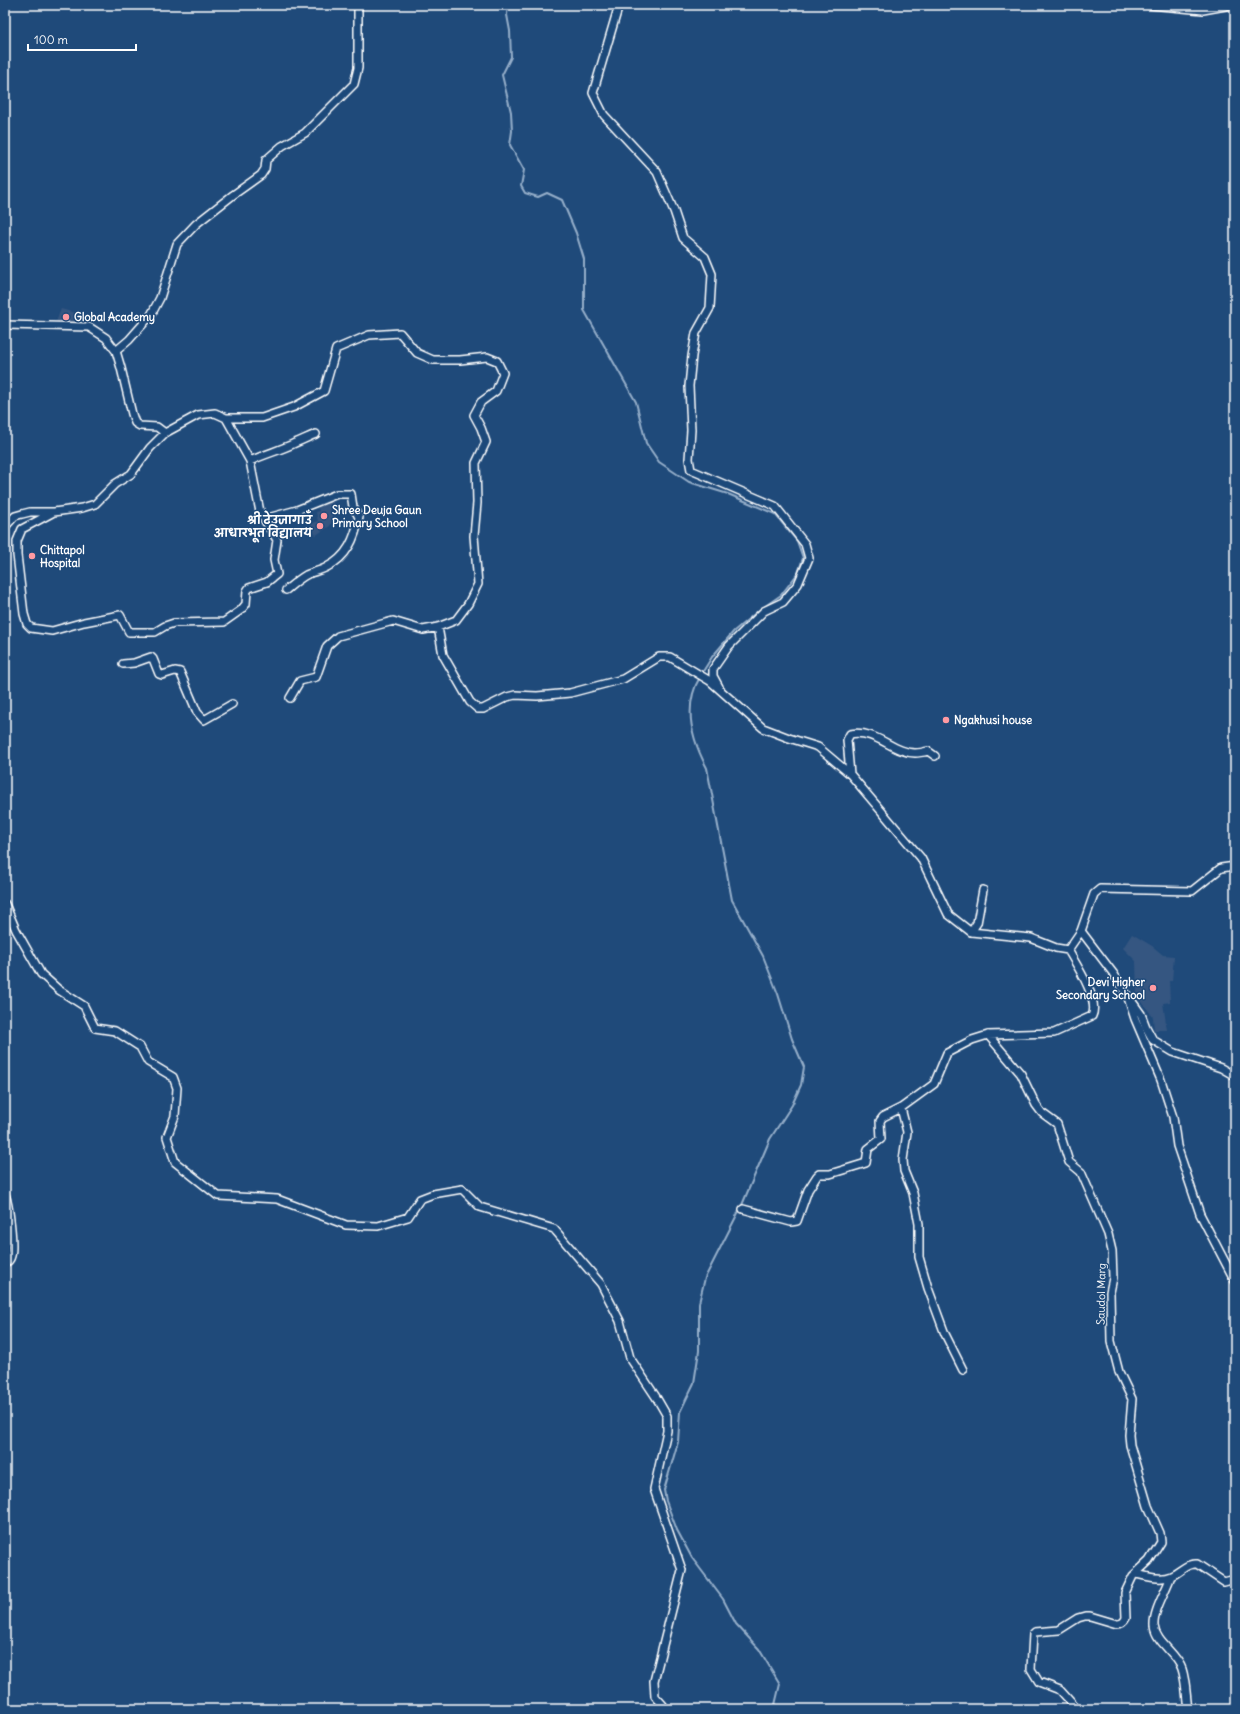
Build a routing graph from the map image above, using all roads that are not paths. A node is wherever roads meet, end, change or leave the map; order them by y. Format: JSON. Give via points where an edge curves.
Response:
{"nodes":[{"id":1,"x":358,"y":5,"type":"edge"},
{"id":2,"x":619,"y":5,"type":"edge"},
{"id":3,"x":1150,"y":5,"type":"edge"},
{"id":4,"x":1231,"y":5,"type":"edge"},
{"id":5,"x":5,"y":325,"type":"edge"},
{"id":6,"x":116,"y":351,"type":"junction"},
{"id":7,"x":226,"y":418,"type":"junction"},
{"id":8,"x":165,"y":433,"type":"junction"},
{"id":9,"x":316,"y":434,"type":"dead end"},
{"id":10,"x":250,"y":461,"type":"junction"},
{"id":11,"x":54,"y":512,"type":"junction"},
{"id":12,"x":264,"y":519,"type":"junction"},
{"id":13,"x":5,"y":526,"type":"edge"},
{"id":14,"x":286,"y":590,"type":"dead end"},
{"id":15,"x":438,"y":627,"type":"junction"},
{"id":16,"x":123,"y":664,"type":"dead end"},
{"id":17,"x":721,"y":690,"type":"junction"},
{"id":18,"x":290,"y":698,"type":"dead end"},
{"id":19,"x":232,"y":704,"type":"dead end"},
{"id":20,"x":935,"y":756,"type":"dead end"},
{"id":21,"x":850,"y":774,"type":"junction"},
{"id":22,"x":1235,"y":866,"type":"edge"},
{"id":23,"x":983,"y":890,"type":"dead end"},
{"id":24,"x":5,"y":904,"type":"edge"},
{"id":25,"x":971,"y":932,"type":"junction"},
{"id":26,"x":1081,"y":932,"type":"junction"},
{"id":27,"x":1068,"y":950,"type":"junction"},
{"id":28,"x":1127,"y":995,"type":"junction"},
{"id":29,"x":988,"y":1035,"type":"junction"},
{"id":30,"x":1235,"y":1076,"type":"edge"},
{"id":31,"x":901,"y":1108,"type":"junction"},
{"id":32,"x":5,"y":1194,"type":"edge"},
{"id":33,"x":743,"y":1209,"type":"dead end"},
{"id":34,"x":5,"y":1263,"type":"edge"},
{"id":35,"x":1235,"y":1281,"type":"edge"},
{"id":36,"x":962,"y":1370,"type":"dead end"},
{"id":37,"x":1136,"y":1574,"type":"junction"},
{"id":38,"x":1171,"y":1576,"type":"junction"},
{"id":39,"x":1235,"y":1579,"type":"edge"},
{"id":40,"x":664,"y":1709,"type":"edge"},
{"id":41,"x":1077,"y":1709,"type":"edge"},
{"id":42,"x":1188,"y":1709,"type":"edge"}],
"edges":[{"from":1,"to":6,"type":"street","via":[[358,68],[354,84],[305,134],[282,146],[266,160],[261,175],[196,224],[177,244],[160,298],[151,314]]},
{"from":2,"to":17,"type":"street","via":[[593,93],[604,115],[657,172],[674,210],[682,238],[705,258],[712,274],[710,308],[696,333],[692,356],[689,386],[691,470],[775,506],[805,544],[809,558],[798,584],[783,602],[764,611],[729,646],[713,668],[713,676]]},
{"from":3,"to":4,"type":"street","via":[[1203,10]]},
{"from":5,"to":6,"type":"street","via":[[89,327],[106,338]]},
{"from":6,"to":8,"type":"street","via":[[135,423],[140,426],[157,427]]},
{"from":7,"to":8,"type":"street","via":[[215,413],[198,415]]},
{"from":7,"to":10,"type":"street"},
{"from":7,"to":15,"type":"street","via":[[262,418],[294,407],[324,391],[336,349],[369,335],[400,333],[417,353],[432,360],[487,357],[497,361],[503,373],[496,392],[481,402],[474,415],[486,442],[476,463],[477,503],[474,536],[478,584],[456,620]]},
{"from":8,"to":11,"type":"street","via":[[131,474],[115,484],[95,504]]},
{"from":9,"to":10,"type":"street"},
{"from":10,"to":12,"type":"street","via":[[260,512]]},
{"from":11,"to":12,"type":"street","via":[[22,529],[17,541],[24,614],[31,628],[52,630],[120,616],[129,632],[155,632],[174,623],[224,622],[246,604],[249,588],[267,582],[277,574],[274,560],[277,540]]},
{"from":11,"to":13,"type":"street","via":[[22,514],[15,516]]},
{"from":12,"to":14,"type":"street","via":[[297,510],[333,495],[347,493],[351,494],[353,507],[359,517],[351,546],[338,560],[326,568],[306,575]]},
{"from":15,"to":17,"type":"street","via":[[443,655],[470,702],[478,709],[515,695],[570,693],[623,679],[659,657],[670,657]]},
{"from":15,"to":18,"type":"street","via":[[423,630],[393,621],[338,636],[327,646],[316,677],[300,681]]},
{"from":16,"to":19,"type":"street","via":[[134,664],[151,657],[159,674],[180,672],[197,712],[204,720]]},
{"from":17,"to":21,"type":"street","via":[[763,728],[818,747]]},
{"from":20,"to":21,"type":"street","via":[[928,751],[914,753],[902,750],[884,740],[860,732],[850,734],[847,740]]},
{"from":21,"to":25,"type":"street","via":[[921,858],[948,914]]},
{"from":22,"to":26,"type":"street","via":[[1222,868],[1192,891],[1100,889],[1094,894]]},
{"from":23,"to":25,"type":"street","via":[[977,923]]},
{"from":24,"to":40,"type":"street","via":[[16,930],[41,974],[59,990],[84,1006],[95,1028],[115,1031],[140,1047],[148,1062],[173,1077],[177,1088],[176,1116],[167,1137],[175,1162],[218,1196],[277,1199],[346,1225],[378,1226],[408,1217],[420,1199],[462,1189],[480,1207],[554,1229],[601,1284],[620,1321],[630,1358],[667,1416],[667,1432],[654,1489],[682,1570],[654,1681],[655,1696]]},
{"from":25,"to":27,"type":"street","via":[[1031,938]]},
{"from":26,"to":27,"type":"street"},
{"from":26,"to":28,"type":"street"},
{"from":27,"to":29,"type":"street","via":[[1084,977],[1094,1008],[1092,1016],[1054,1033]]},
{"from":28,"to":30,"type":"street","via":[[1141,1014],[1153,1040],[1173,1052],[1221,1068]]},
{"from":28,"to":35,"type":"street","via":[[1161,1080],[1173,1117],[1177,1146],[1200,1214]]},
{"from":29,"to":31,"type":"street","via":[[947,1053],[934,1084]]},
{"from":29,"to":37,"type":"street","name":"Saudol Marg","via":[[1021,1074],[1042,1114],[1057,1124],[1069,1162],[1081,1172],[1109,1240],[1112,1251],[1111,1341],[1119,1372],[1132,1399],[1130,1445],[1161,1542],[1155,1553]]},
{"from":31,"to":33,"type":"street","via":[[880,1121],[880,1138],[868,1149],[866,1163],[817,1176],[808,1190],[797,1221],[791,1222]]},
{"from":31,"to":36,"type":"street","via":[[907,1132],[904,1171],[913,1193],[919,1224],[919,1257],[945,1334]]},
{"from":32,"to":34,"type":"street","via":[[11,1238],[11,1257]]},
{"from":37,"to":38,"type":"street","via":[[1155,1578]]},
{"from":37,"to":41,"type":"street","via":[[1125,1593],[1126,1618],[1121,1624],[1086,1616],[1059,1630],[1032,1634],[1031,1669],[1039,1682],[1060,1690]]},
{"from":38,"to":39,"type":"street","via":[[1197,1564],[1224,1582]]},
{"from":38,"to":42,"type":"street","via":[[1155,1616],[1154,1627],[1182,1669]]}]}
